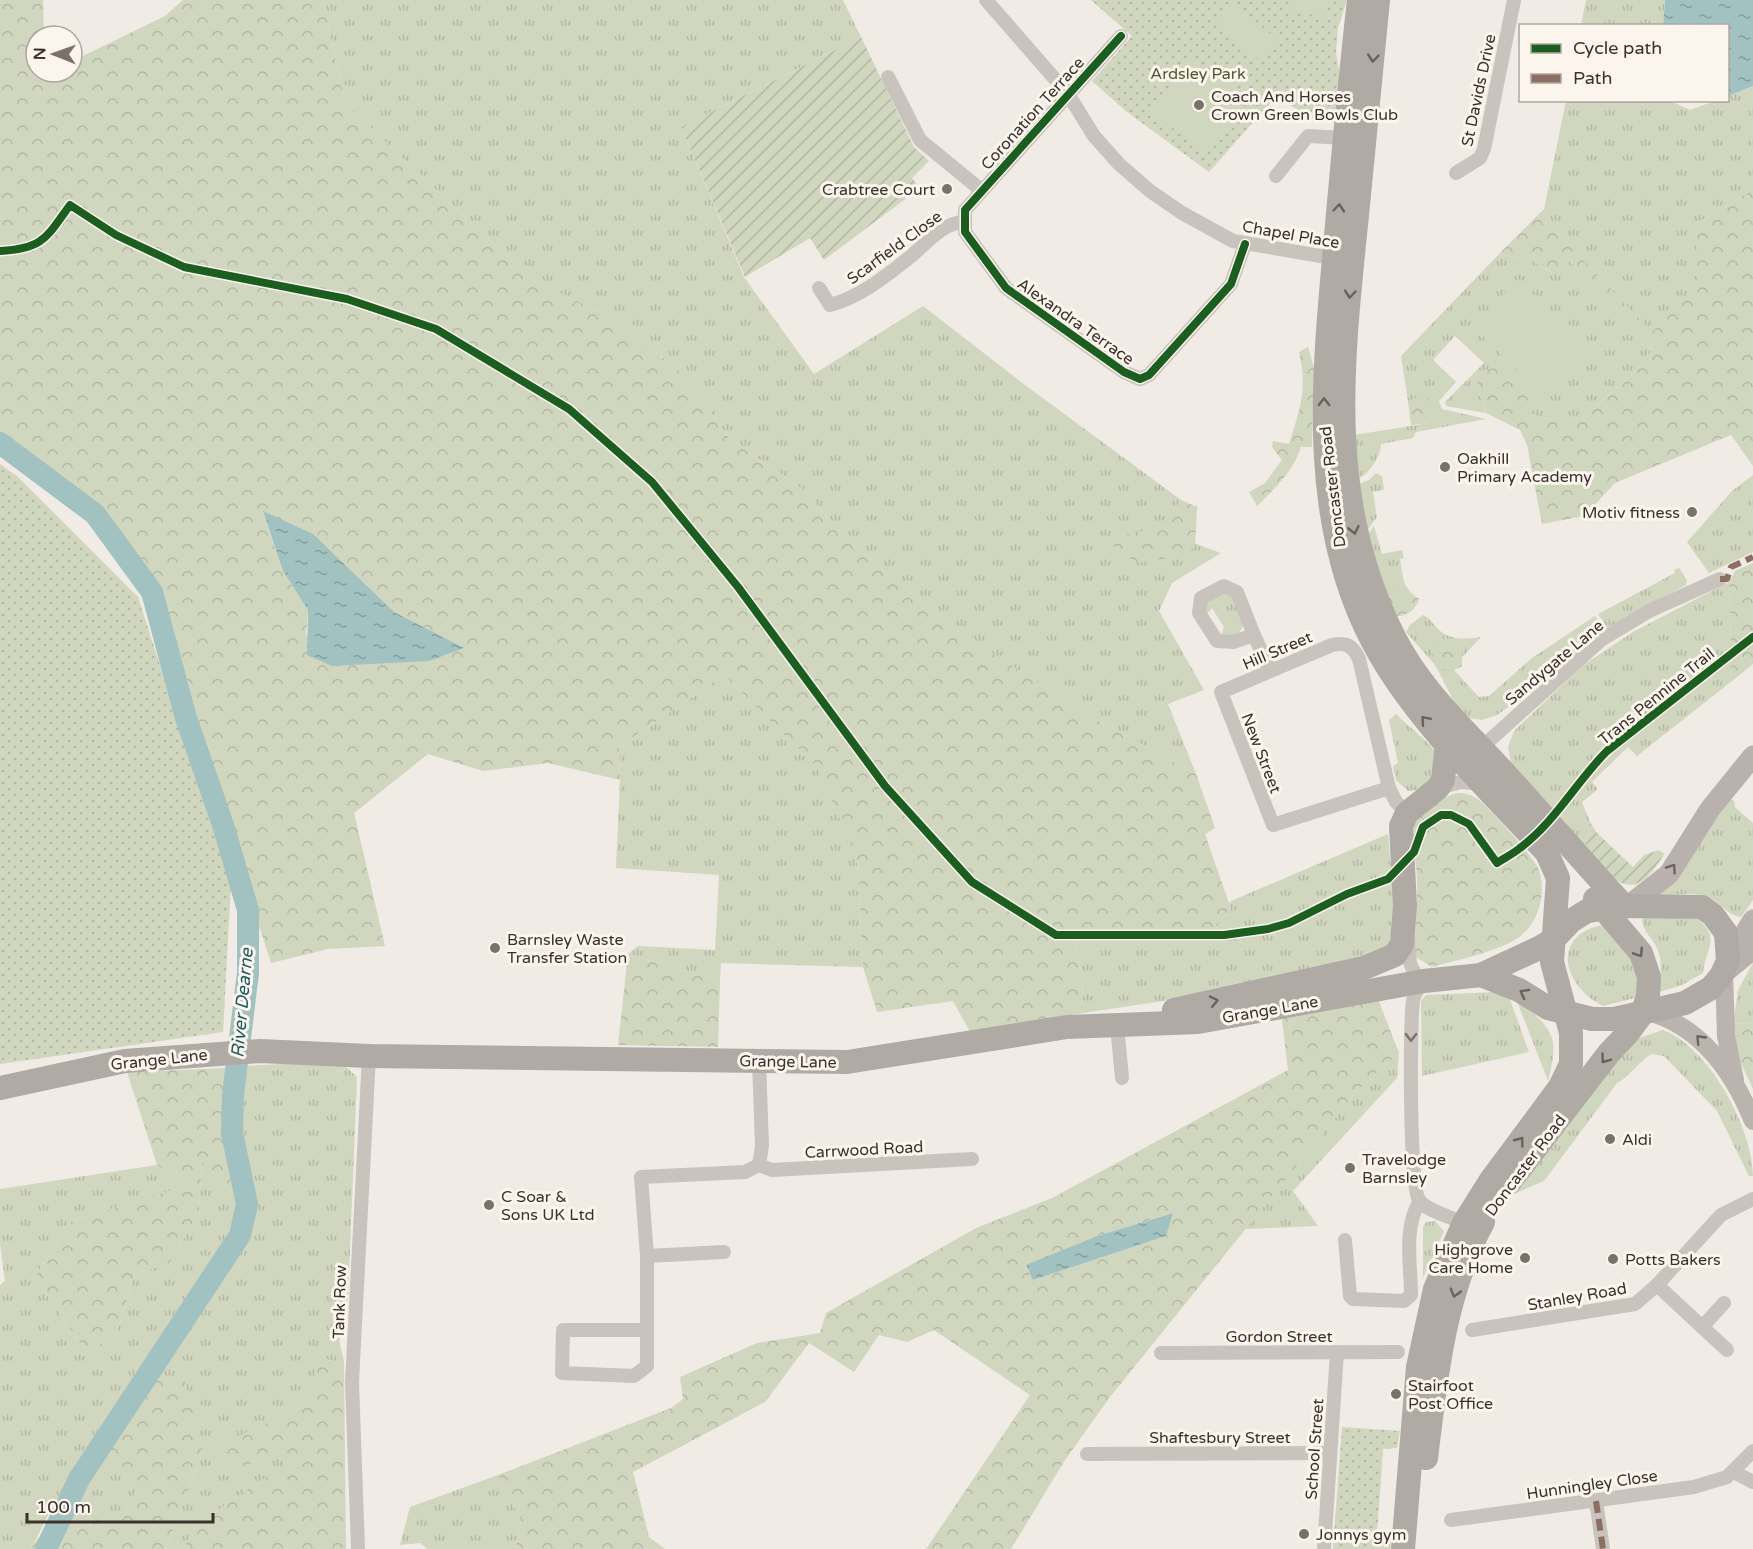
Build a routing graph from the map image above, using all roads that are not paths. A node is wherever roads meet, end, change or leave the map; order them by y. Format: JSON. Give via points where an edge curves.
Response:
{"nodes":[{"id":1,"x":986,"y":0,"type":"edge"},
{"id":2,"x":1359,"y":0,"type":"edge"},
{"id":3,"x":1378,"y":0,"type":"edge"},
{"id":4,"x":1514,"y":0,"type":"edge"},
{"id":5,"x":1121,"y":36,"type":"dead end"},
{"id":6,"x":888,"y":76,"type":"dead end"},
{"id":7,"x":1068,"y":94,"type":"junction"},
{"id":8,"x":1345,"y":138,"type":"junction"},
{"id":9,"x":1456,"y":173,"type":"dead end"},
{"id":10,"x":1276,"y":176,"type":"dead end"},
{"id":11,"x":981,"y":189,"type":"junction"},
{"id":12,"x":964,"y":216,"type":"junction"},
{"id":13,"x":1245,"y":244,"type":"junction"},
{"id":14,"x":1343,"y":260,"type":"junction"},
{"id":15,"x":819,"y":288,"type":"dead end"},
{"id":16,"x":1720,"y":579,"type":"dead end"},
{"id":17,"x":1254,"y":635,"type":"junction"},
{"id":18,"x":1270,"y":670,"type":"junction"},
{"id":19,"x":1221,"y":692,"type":"joint"},
{"id":20,"x":1447,"y":743,"type":"junction"},
{"id":21,"x":1481,"y":748,"type":"junction"},
{"id":22,"x":1753,"y":756,"type":"edge"},
{"id":23,"x":1492,"y":776,"type":"junction"},
{"id":24,"x":1389,"y":788,"type":"junction"},
{"id":25,"x":1438,"y":788,"type":"junction"},
{"id":26,"x":1504,"y":806,"type":"junction"},
{"id":27,"x":1407,"y":813,"type":"junction"},
{"id":28,"x":1405,"y":906,"type":"junction"},
{"id":29,"x":1618,"y":906,"type":"junction"},
{"id":30,"x":1753,"y":920,"type":"edge"},
{"id":31,"x":1554,"y":939,"type":"junction"},
{"id":32,"x":1753,"y":949,"type":"edge"},
{"id":33,"x":1726,"y":967,"type":"junction"},
{"id":34,"x":1481,"y":975,"type":"junction"},
{"id":35,"x":1424,"y":981,"type":"junction"},
{"id":36,"x":1565,"y":1010,"type":"junction"},
{"id":37,"x":1645,"y":1013,"type":"junction"},
{"id":38,"x":1116,"y":1025,"type":"junction"},
{"id":39,"x":369,"y":1056,"type":"junction"},
{"id":40,"x":759,"y":1061,"type":"junction"},
{"id":41,"x":1122,"y":1078,"type":"dead end"},
{"id":42,"x":1736,"y":1085,"type":"junction"},
{"id":43,"x":0,"y":1088,"type":"edge"},
{"id":44,"x":1753,"y":1121,"type":"edge"},
{"id":45,"x":972,"y":1159,"type":"dead end"},
{"id":46,"x":759,"y":1165,"type":"junction"},
{"id":47,"x":1753,"y":1199,"type":"edge"},
{"id":48,"x":1420,"y":1201,"type":"junction"},
{"id":49,"x":1464,"y":1223,"type":"junction"},
{"id":50,"x":1345,"y":1240,"type":"dead end"},
{"id":51,"x":724,"y":1252,"type":"dead end"},
{"id":52,"x":647,"y":1256,"type":"junction"},
{"id":53,"x":1658,"y":1285,"type":"junction"},
{"id":54,"x":1724,"y":1303,"type":"dead end"},
{"id":55,"x":1702,"y":1327,"type":"junction"},
{"id":56,"x":1472,"y":1329,"type":"dead end"},
{"id":57,"x":645,"y":1330,"type":"junction"},
{"id":58,"x":1727,"y":1350,"type":"dead end"},
{"id":59,"x":1337,"y":1352,"type":"junction"},
{"id":60,"x":1398,"y":1352,"type":"dead end"},
{"id":61,"x":1161,"y":1353,"type":"dead end"},
{"id":62,"x":1753,"y":1451,"type":"edge"},
{"id":63,"x":1330,"y":1453,"type":"junction"},
{"id":64,"x":1087,"y":1454,"type":"dead end"},
{"id":65,"x":1109,"y":1454,"type":"junction"},
{"id":66,"x":1109,"y":1469,"type":"dead end"},
{"id":67,"x":1734,"y":1472,"type":"junction"},
{"id":68,"x":1753,"y":1482,"type":"edge"},
{"id":69,"x":1596,"y":1501,"type":"junction"},
{"id":70,"x":1451,"y":1520,"type":"dead end"},
{"id":71,"x":358,"y":1549,"type":"edge"},
{"id":72,"x":1323,"y":1549,"type":"edge"},
{"id":73,"x":1404,"y":1549,"type":"edge"},
{"id":74,"x":1414,"y":1549,"type":"edge"},
{"id":75,"x":1603,"y":1549,"type":"edge"}],
"edges":[{"from":1,"to":7,"type":"street","name":"Chapel Place"},
{"from":2,"to":8,"type":"highway","name":"Doncaster Road"},
{"from":3,"to":14,"type":"highway","name":"Doncaster Road","one_way":true},
{"from":4,"to":9,"type":"street","name":"St Davids Drive","via":[[1484,149],[1480,158]]},
{"from":5,"to":7,"type":"street","name":"Coronation Terrace"},
{"from":6,"to":11,"type":"street","via":[[906,105],[920,140]]},
{"from":7,"to":11,"type":"street","name":"Coronation Terrace"},
{"from":7,"to":13,"type":"street","name":"Chapel Place","via":[[1094,136],[1150,191],[1182,213]]},
{"from":8,"to":10,"type":"street","via":[[1308,136]]},
{"from":14,"to":8,"type":"highway","name":"Doncaster Road","one_way":true},
{"from":11,"to":12,"type":"street","name":"Coronation Terrace"},
{"from":12,"to":13,"type":"street","name":"Alexandra Terrace","via":[[965,232],[1006,288],[1124,372],[1140,379],[1149,375],[1232,284]]},
{"from":12,"to":15,"type":"street","name":"Scarfield Close","via":[[849,300],[830,304]]},
{"from":13,"to":14,"type":"street","name":"Chapel Place"},
{"from":20,"to":14,"type":"highway","name":"Doncaster Road","one_way":true,"via":[[1408,699],[1374,644],[1349,588],[1337,543],[1323,400]]},
{"from":14,"to":21,"type":"highway","name":"Doncaster Road","one_way":true,"via":[[1346,482],[1358,545],[1371,588],[1395,640],[1432,693]]},
{"from":16,"to":21,"type":"street","name":"Sandygate Lane","via":[[1650,611],[1601,640]]},
{"from":17,"to":17,"type":"street","via":[[1233,642],[1217,641],[1199,613],[1202,598],[1224,586],[1237,592]]},
{"from":17,"to":18,"type":"street"},
{"from":18,"to":19,"type":"street","name":"Hill Street"},
{"from":18,"to":24,"type":"street","name":"Hill Street","via":[[1332,645],[1354,649]]},
{"from":19,"to":24,"type":"street","name":"New Street","via":[[1273,825]]},
{"from":20,"to":23,"type":"highway","name":"Doncaster Road"},
{"from":20,"to":25,"type":"highway","via":[[1446,770]]},
{"from":21,"to":23,"type":"highway","name":"Doncaster Road"},
{"from":21,"to":26,"type":"highway","via":[[1477,760]]},
{"from":29,"to":22,"type":"main road","one_way":true,"via":[[1669,874],[1710,809]]},
{"from":23,"to":25,"type":"street"},
{"from":23,"to":26,"type":"highway","name":"Doncaster Road"},
{"from":23,"to":29,"type":"highway"},
{"from":24,"to":27,"type":"street"},
{"from":25,"to":27,"type":"highway"},
{"from":26,"to":31,"type":"highway","name":"Doncaster Road","via":[[1554,866],[1558,888]]},
{"from":27,"to":28,"type":"highway","via":[[1401,826]]},
{"from":28,"to":35,"type":"street","via":[[1410,965],[1415,976]]},
{"from":38,"to":28,"type":"highway","one_way":true,"via":[[1149,1014],[1344,973],[1390,958],[1402,944]]},
{"from":29,"to":31,"type":"highway","via":[[1577,917]]},
{"from":29,"to":33,"type":"highway","via":[[1693,905],[1706,909],[1726,933]]},
{"from":29,"to":37,"type":"highway","one_way":true,"via":[[1646,964]]},
{"from":30,"to":33,"type":"main road"},
{"from":31,"to":34,"type":"highway","via":[[1527,956]]},
{"from":31,"to":36,"type":"highway","via":[[1554,973]]},
{"from":32,"to":33,"type":"main road"},
{"from":33,"to":37,"type":"highway","via":[[1715,984],[1699,996]]},
{"from":33,"to":42,"type":"main road","via":[[1726,1036]]},
{"from":34,"to":35,"type":"highway","name":"Grange Lane"},
{"from":36,"to":34,"type":"highway","name":"Grange Lane","one_way":true,"via":[[1548,1008],[1519,990]]},
{"from":35,"to":38,"type":"highway","name":"Grange Lane","via":[[1198,1022]]},
{"from":35,"to":48,"type":"street","one_way":true,"via":[[1412,1010],[1412,1133]]},
{"from":36,"to":37,"type":"highway","via":[[1592,1019],[1614,1020]]},
{"from":49,"to":36,"type":"highway","name":"Doncaster Road","one_way":true,"via":[[1567,1076],[1572,1046]]},
{"from":42,"to":37,"type":"main road","one_way":true,"via":[[1688,1028]]},
{"from":37,"to":74,"type":"highway","name":"Doncaster Road","one_way":true,"via":[[1502,1192],[1465,1261],[1438,1364]]},
{"from":38,"to":40,"type":"highway","name":"Grange Lane","via":[[1067,1027],[847,1062]]},
{"from":38,"to":41,"type":"street"},
{"from":39,"to":40,"type":"highway","name":"Grange Lane"},
{"from":39,"to":43,"type":"highway","name":"Grange Lane","via":[[214,1053],[125,1061]]},
{"from":39,"to":71,"type":"street","name":"Tank Row","via":[[353,1362]]},
{"from":40,"to":46,"type":"street"},
{"from":42,"to":44,"type":"main road"},
{"from":45,"to":46,"type":"street","name":"Carrwood Road","via":[[772,1170]]},
{"from":46,"to":52,"type":"street","name":"Carrwood Road","via":[[745,1172],[641,1177]]},
{"from":47,"to":53,"type":"street","name":"Stanley Road","via":[[1734,1206],[1708,1226]]},
{"from":48,"to":49,"type":"street","name":"Doncaster Road"},
{"from":48,"to":50,"type":"street","via":[[1410,1224],[1411,1294],[1404,1301],[1350,1296]]},
{"from":49,"to":73,"type":"highway","name":"Doncaster Road","via":[[1443,1265],[1421,1342]]},
{"from":51,"to":52,"type":"street"},
{"from":52,"to":57,"type":"street","name":"Carrwood Road"},
{"from":53,"to":55,"type":"street"},
{"from":53,"to":56,"type":"street","name":"Stanley Road","via":[[1635,1304],[1622,1308]]},
{"from":54,"to":55,"type":"street"},
{"from":55,"to":58,"type":"street"},
{"from":57,"to":57,"type":"street","name":"Carrwood Road","via":[[647,1366],[634,1376],[562,1373],[563,1330]]},
{"from":59,"to":60,"type":"street","name":"Gordon Street"},
{"from":59,"to":61,"type":"street","name":"Gordon Street"},
{"from":59,"to":63,"type":"street","name":"School Street"},
{"from":62,"to":67,"type":"street","name":"Hunningley Close"},
{"from":63,"to":65,"type":"street","name":"Shaftesbury Street"},
{"from":63,"to":72,"type":"street","name":"School Street"},
{"from":64,"to":65,"type":"street","name":"Shaftesbury Street"},
{"from":65,"to":66,"type":"street"},
{"from":67,"to":68,"type":"street"},
{"from":67,"to":69,"type":"street","name":"Hunningley Close","via":[[1719,1481],[1694,1487]]},
{"from":69,"to":70,"type":"street","name":"Hunningley Close"},
{"from":69,"to":75,"type":"street"}]}
